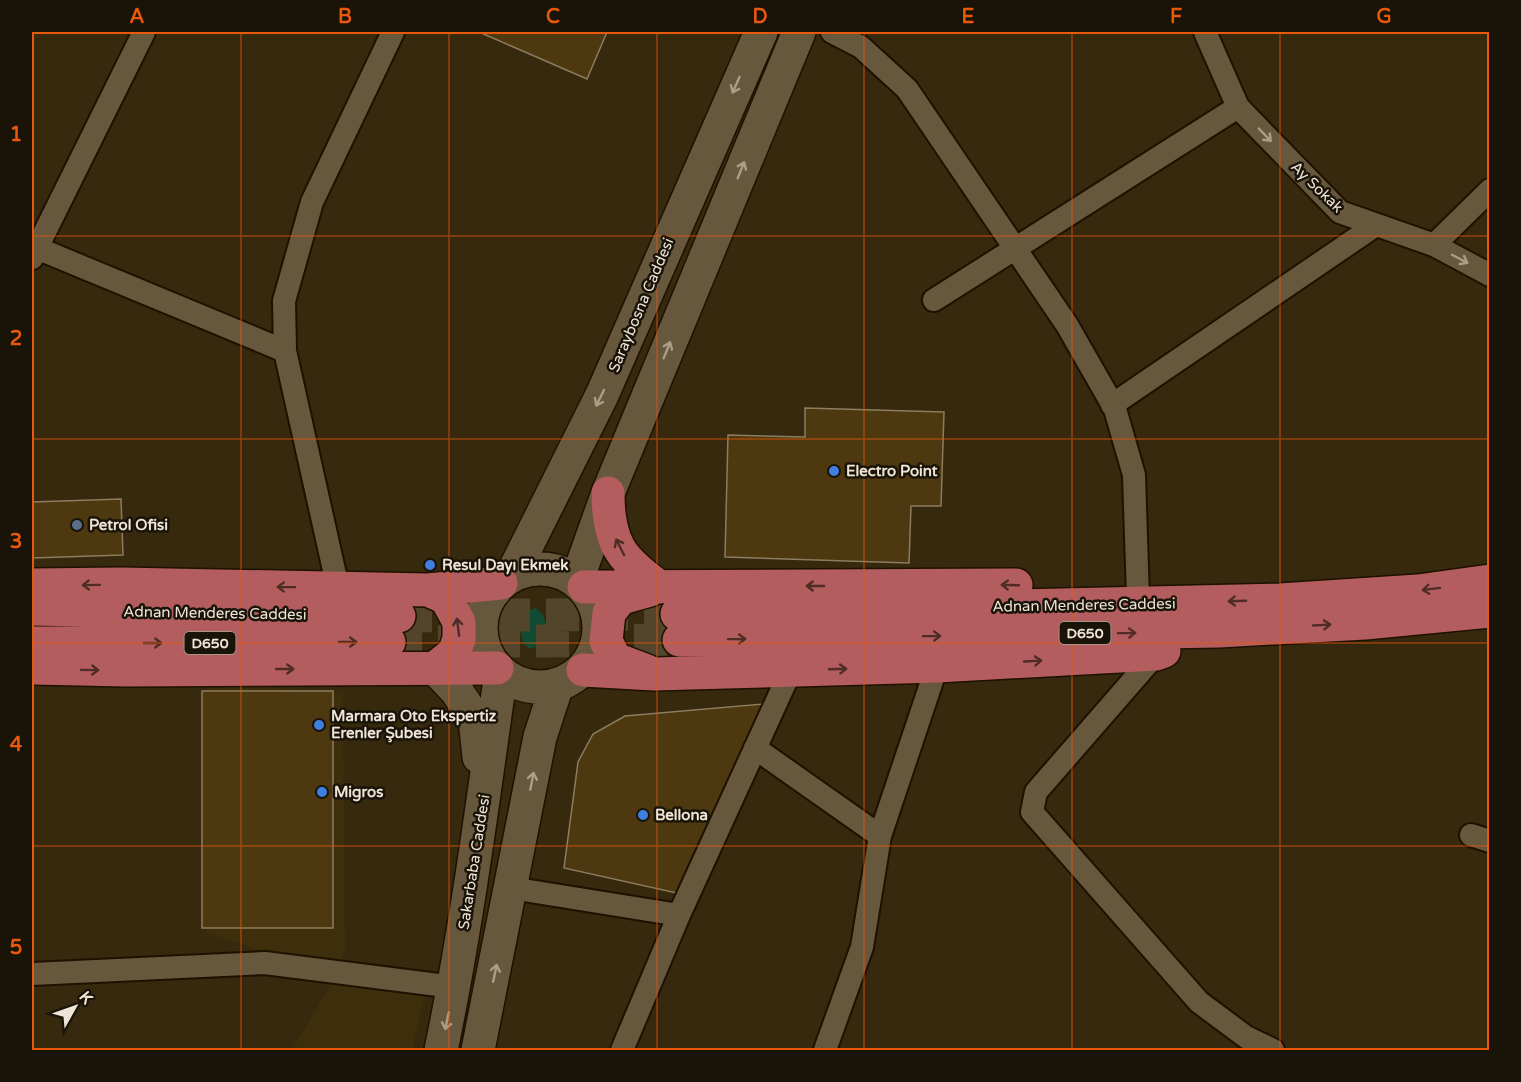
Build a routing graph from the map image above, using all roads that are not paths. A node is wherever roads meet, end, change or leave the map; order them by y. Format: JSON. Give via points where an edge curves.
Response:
{"nodes":[{"id":1,"x":144,"y":32,"type":"edge"},
{"id":2,"x":393,"y":32,"type":"edge"},
{"id":3,"x":761,"y":32,"type":"edge"},
{"id":4,"x":799,"y":32,"type":"edge"},
{"id":5,"x":832,"y":32,"type":"edge"},
{"id":6,"x":1205,"y":32,"type":"edge"},
{"id":7,"x":1238,"y":107,"type":"junction"},
{"id":8,"x":1490,"y":190,"type":"edge"},
{"id":9,"x":1376,"y":225,"type":"junction"},
{"id":10,"x":1434,"y":245,"type":"junction"},
{"id":11,"x":1014,"y":249,"type":"junction"},
{"id":12,"x":33,"y":251,"type":"edge"},
{"id":13,"x":1490,"y":274,"type":"edge"},
{"id":14,"x":934,"y":300,"type":"dead end"},
{"id":15,"x":285,"y":351,"type":"junction"},
{"id":16,"x":1112,"y":405,"type":"junction"},
{"id":17,"x":608,"y":493,"type":"junction"},
{"id":18,"x":506,"y":579,"type":"junction"},
{"id":19,"x":1490,"y":582,"type":"edge"},
{"id":20,"x":580,"y":584,"type":"junction"},
{"id":21,"x":32,"y":585,"type":"edge"},
{"id":22,"x":659,"y":587,"type":"junction"},
{"id":23,"x":338,"y":588,"type":"junction"},
{"id":24,"x":428,"y":590,"type":"junction"},
{"id":25,"x":1137,"y":598,"type":"junction"},
{"id":26,"x":1173,"y":603,"type":"junction"},
{"id":27,"x":32,"y":609,"type":"edge"},
{"id":28,"x":1490,"y":611,"type":"edge"},
{"id":29,"x":1220,"y":631,"type":"junction"},
{"id":30,"x":32,"y":644,"type":"edge"},
{"id":31,"x":1156,"y":654,"type":"junction"},
{"id":32,"x":937,"y":666,"type":"junction"},
{"id":33,"x":32,"y":668,"type":"edge"},
{"id":34,"x":435,"y":668,"type":"junction"},
{"id":35,"x":499,"y":670,"type":"junction"},
{"id":36,"x":791,"y":670,"type":"junction"},
{"id":37,"x":654,"y":674,"type":"junction"},
{"id":38,"x":570,"y":678,"type":"junction"},
{"id":39,"x":755,"y":748,"type":"junction"},
{"id":40,"x":484,"y":801,"type":"junction"},
{"id":41,"x":880,"y":836,"type":"junction"},
{"id":42,"x":511,"y":888,"type":"junction"},
{"id":43,"x":678,"y":915,"type":"junction"},
{"id":44,"x":32,"y":974,"type":"edge"},
{"id":45,"x":454,"y":987,"type":"junction"},
{"id":46,"x":1243,"y":1044,"type":"edge"},
{"id":47,"x":441,"y":1050,"type":"edge"},
{"id":48,"x":478,"y":1050,"type":"edge"},
{"id":49,"x":622,"y":1050,"type":"edge"},
{"id":50,"x":825,"y":1050,"type":"edge"},
{"id":51,"x":1273,"y":1050,"type":"edge"}],
"edges":[{"from":1,"to":12,"type":"street"},
{"from":2,"to":15,"type":"street","via":[[312,202],[284,301]]},
{"from":3,"to":18,"type":"main road","name":"Saraybosna Caddesi","one_way":true,"via":[[602,395]]},
{"from":17,"to":4,"type":"main road","one_way":true},
{"from":5,"to":11,"type":"street","via":[[861,47],[907,89]]},
{"from":6,"to":7,"type":"street","name":"Ay Sokak"},
{"from":7,"to":9,"type":"street","name":"Ay Sokak","one_way":true,"via":[[1340,212]]},
{"from":7,"to":11,"type":"street"},
{"from":8,"to":10,"type":"street"},
{"from":9,"to":10,"type":"street","name":"Ay Sokak"},
{"from":9,"to":16,"type":"street"},
{"from":10,"to":13,"type":"street","name":"Ay Sokak","one_way":true},
{"from":11,"to":14,"type":"street"},
{"from":11,"to":16,"type":"street","via":[[1067,325]]},
{"from":12,"to":15,"type":"street"},
{"from":15,"to":23,"type":"street"},
{"from":16,"to":25,"type":"street","via":[[1134,475]]},
{"from":17,"to":20,"type":"main road"},
{"from":22,"to":17,"type":"main road","one_way":true,"via":[[626,559],[608,518]]},
{"from":18,"to":20,"type":"main road","via":[[528,569],[545,568],[562,572]]},
{"from":18,"to":24,"type":"main road"},
{"from":18,"to":35,"type":"main road","via":[[488,599],[481,618],[481,638],[488,657]]},
{"from":19,"to":26,"type":"main road","name":"Adnan Menderes Caddesi","one_way":true,"via":[[1418,591]]},
{"from":20,"to":22,"type":"main road"},
{"from":20,"to":38,"type":"main road","via":[[593,600],[600,629],[592,658]]},
{"from":23,"to":21,"type":"main road","one_way":true},
{"from":25,"to":22,"type":"main road","one_way":true,"via":[[1073,588],[1007,585]]},
{"from":22,"to":37,"type":"main road","via":[[621,598],[609,613],[606,641],[615,659]]},
{"from":23,"to":24,"type":"main road"},
{"from":34,"to":24,"type":"main road","one_way":true,"via":[[454,653],[459,622],[446,598]]},
{"from":25,"to":26,"type":"main road"},
{"from":26,"to":29,"type":"main road","name":"Adnan Menderes Caddesi","number":"D650","one_way":true,"via":[[678,627]]},
{"from":30,"to":27,"type":"main road","name":"Adnan Menderes Caddesi","number":"D650","one_way":true,"via":[[394,629]]},
{"from":29,"to":28,"type":"main road","name":"Adnan Menderes Caddesi","number":"D650","one_way":true},
{"from":29,"to":31,"type":"main road"},
{"from":32,"to":31,"type":"main road","one_way":true},
{"from":31,"to":46,"type":"street","via":[[1036,792],[1032,812],[1199,1002]]},
{"from":36,"to":32,"type":"main road","one_way":true},
{"from":32,"to":41,"type":"street"},
{"from":33,"to":34,"type":"main road","one_way":true},
{"from":34,"to":35,"type":"main road"},
{"from":34,"to":40,"type":"main road","via":[[475,719]]},
{"from":35,"to":38,"type":"main road","via":[[518,683],[537,688]]},
{"from":35,"to":40,"type":"main road","name":"Sakarbaba Caddesi"},
{"from":36,"to":37,"type":"main road"},
{"from":36,"to":39,"type":"street"},
{"from":37,"to":38,"type":"main road"},
{"from":42,"to":38,"type":"main road","one_way":true,"via":[[540,737]]},
{"from":39,"to":41,"type":"street"},
{"from":39,"to":43,"type":"street"},
{"from":40,"to":45,"type":"main road","name":"Sakarbaba Caddesi"},
{"from":41,"to":50,"type":"street","via":[[862,947]]},
{"from":42,"to":43,"type":"street"},
{"from":48,"to":42,"type":"main road","one_way":true},
{"from":43,"to":49,"type":"street"},
{"from":44,"to":45,"type":"street","via":[[265,963]]},
{"from":45,"to":47,"type":"main road","name":"Sakarbaba Caddesi","one_way":true},
{"from":46,"to":51,"type":"street"}]}
